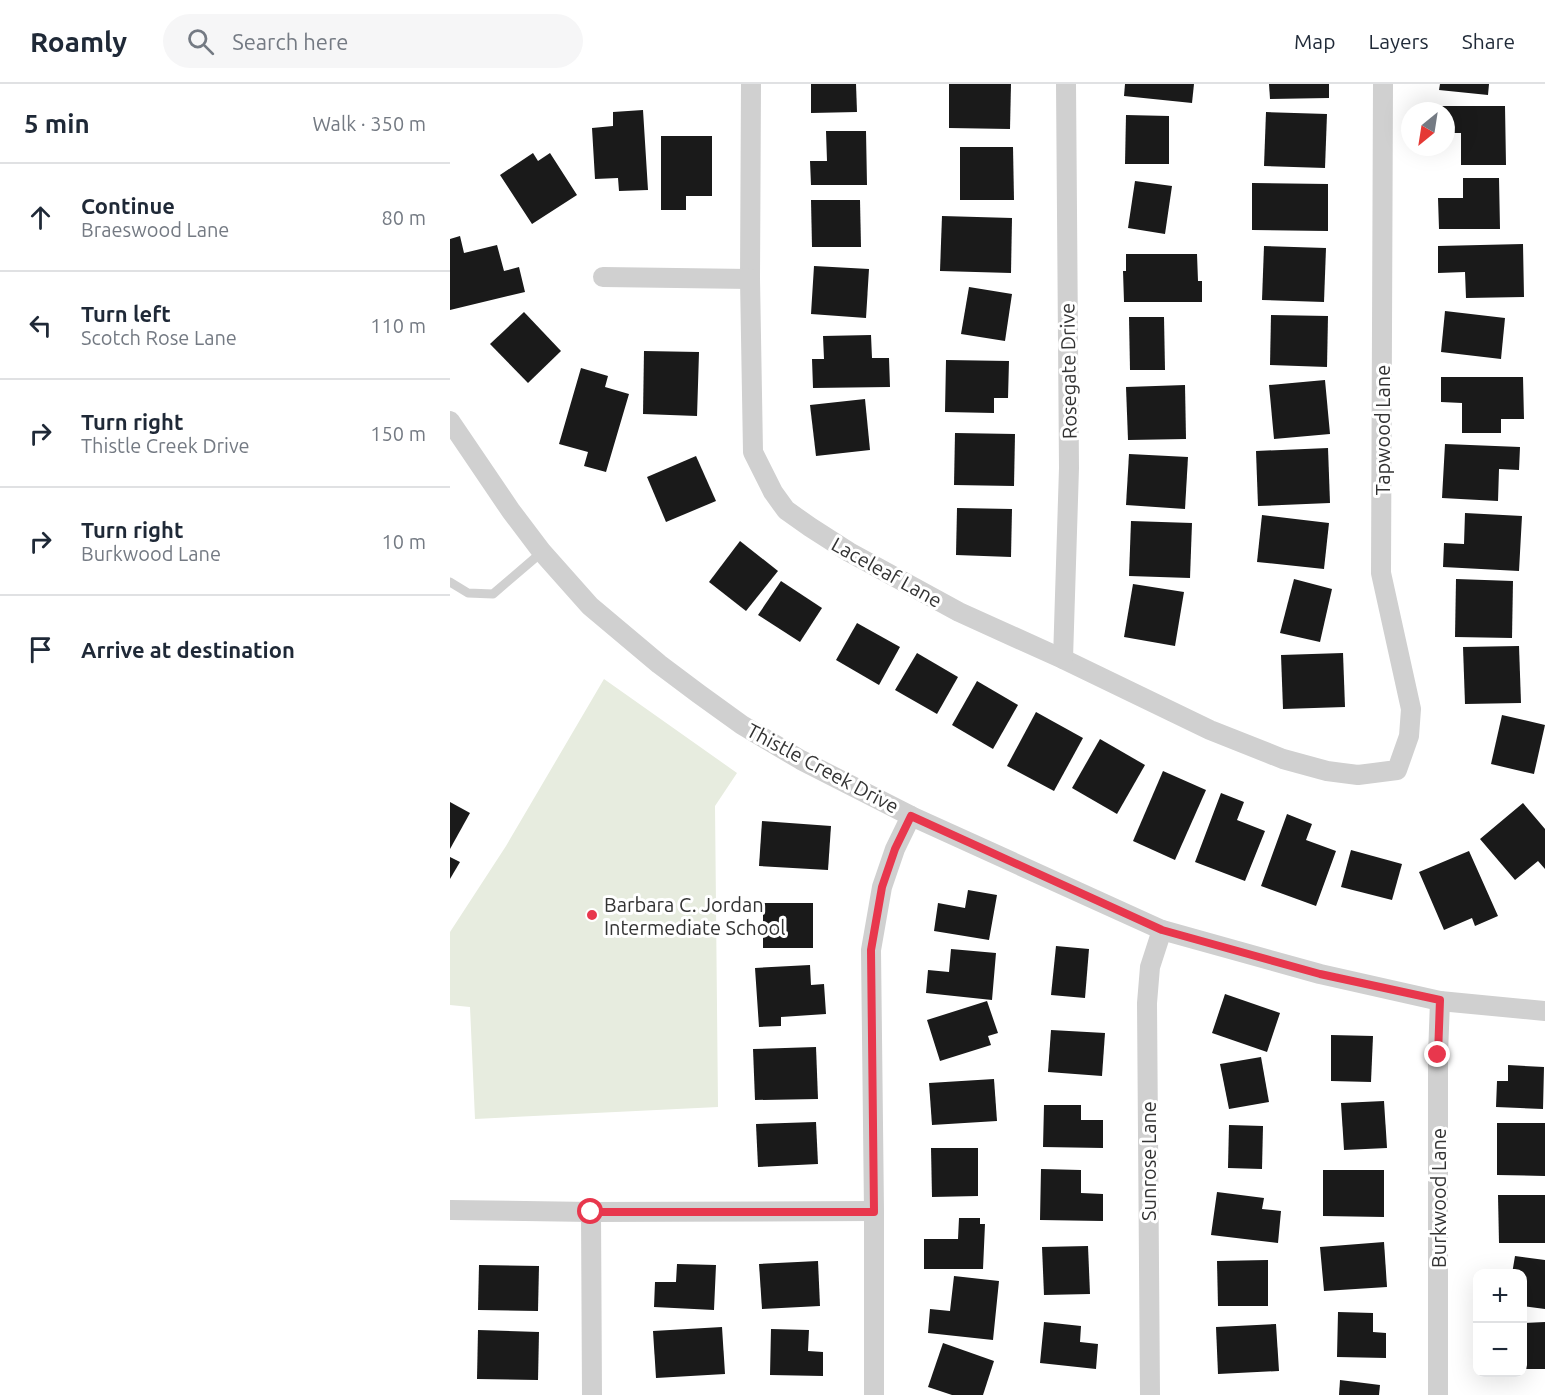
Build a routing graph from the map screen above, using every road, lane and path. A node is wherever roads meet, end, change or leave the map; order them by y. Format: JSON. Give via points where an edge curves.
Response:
{"nodes":[{"id":1,"x":751,"y":84,"type":"edge"},
{"id":2,"x":1065,"y":84,"type":"edge"},
{"id":3,"x":1383,"y":84,"type":"edge"},
{"id":4,"x":603,"y":277,"type":"dead end"},
{"id":5,"x":750,"y":279,"type":"junction"},
{"id":6,"x":450,"y":421,"type":"edge"},
{"id":7,"x":542,"y":552,"type":"junction"},
{"id":8,"x":450,"y":582,"type":"edge"},
{"id":9,"x":1063,"y":659,"type":"junction"},
{"id":10,"x":1397,"y":770,"type":"joint"},
{"id":11,"x":911,"y":816,"type":"junction"},
{"id":12,"x":1162,"y":930,"type":"junction"},
{"id":13,"x":1440,"y":1000,"type":"junction"},
{"id":14,"x":1545,"y":1011,"type":"edge"},
{"id":15,"x":450,"y":1210,"type":"edge"},
{"id":16,"x":591,"y":1212,"type":"junction"},
{"id":17,"x":874,"y":1212,"type":"junction"},
{"id":18,"x":592,"y":1395,"type":"edge"},
{"id":19,"x":874,"y":1395,"type":"edge"},
{"id":20,"x":1150,"y":1395,"type":"edge"},
{"id":21,"x":1438,"y":1395,"type":"edge"}],
"edges":[{"from":1,"to":5,"type":"street","name":"Laceleaf Lane"},
{"from":2,"to":9,"type":"street","name":"Rosegate Drive","via":[[1070,468]]},
{"from":3,"to":10,"type":"street","name":"Tapwood Lane","via":[[1381,573],[1411,709],[1408,736]]},
{"from":4,"to":5,"type":"street"},
{"from":5,"to":9,"type":"street","name":"Laceleaf Lane","via":[[753,452],[786,510],[849,552],[950,607]]},
{"from":6,"to":7,"type":"street","name":"Thistle Creek Drive"},
{"from":7,"to":8,"type":"lane","via":[[493,594],[468,593]]},
{"from":7,"to":11,"type":"street","name":"Thistle Creek Drive","via":[[590,606],[659,664],[742,725]]},
{"from":9,"to":10,"type":"street","name":"Laceleaf Lane","via":[[1210,730],[1283,759],[1358,775]]},
{"from":11,"to":12,"type":"street","name":"Thistle Creek Drive"},
{"from":11,"to":17,"type":"street","via":[[882,887],[871,950]]},
{"from":12,"to":13,"type":"street","name":"Thistle Creek Drive","via":[[1320,974]]},
{"from":12,"to":20,"type":"street","name":"Sunrose Lane","via":[[1149,967],[1147,1003]]},
{"from":13,"to":14,"type":"street","name":"Thistle Creek Drive"},
{"from":13,"to":21,"type":"street","name":"Burkwood Lane"},
{"from":15,"to":16,"type":"street"},
{"from":16,"to":17,"type":"street"},
{"from":16,"to":18,"type":"street"},
{"from":17,"to":19,"type":"street"}]}
